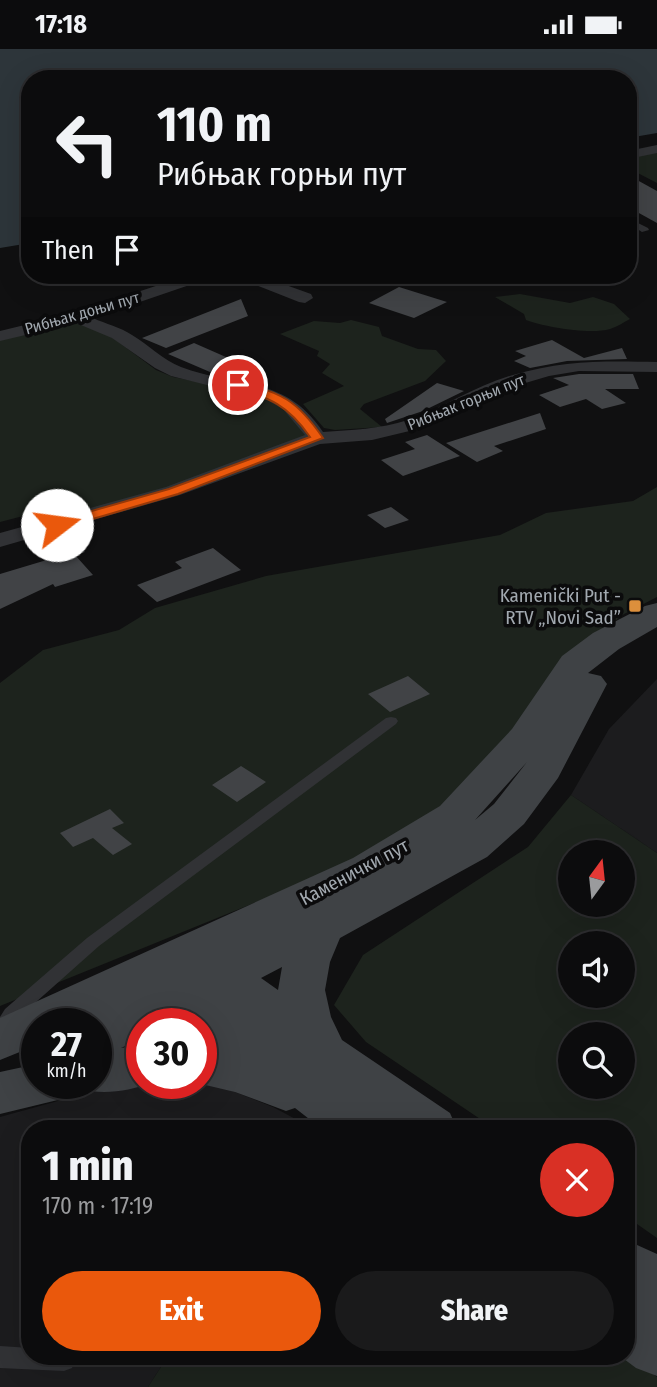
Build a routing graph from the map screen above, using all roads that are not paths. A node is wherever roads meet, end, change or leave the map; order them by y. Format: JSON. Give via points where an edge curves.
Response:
{"nodes":[{"id":1,"x":657,"y":149,"type":"edge"},
{"id":2,"x":637,"y":153,"type":"edge"},
{"id":3,"x":637,"y":225,"type":"edge"},
{"id":4,"x":645,"y":230,"type":"dead end"},
{"id":5,"x":177,"y":284,"type":"edge"},
{"id":6,"x":268,"y":284,"type":"edge"},
{"id":7,"x":305,"y":298,"type":"dead end"},
{"id":8,"x":79,"y":317,"type":"junction"},
{"id":9,"x":0,"y":336,"type":"edge"},
{"id":10,"x":657,"y":367,"type":"edge"},
{"id":11,"x":317,"y":438,"type":"junction"},
{"id":12,"x":0,"y":540,"type":"edge"},
{"id":13,"x":651,"y":616,"type":"edge"},
{"id":14,"x":391,"y":721,"type":"dead end"},
{"id":15,"x":322,"y":927,"type":"junction"},
{"id":16,"x":191,"y":971,"type":"junction"},
{"id":17,"x":112,"y":1027,"type":"edge"},
{"id":18,"x":0,"y":1033,"type":"edge"},
{"id":19,"x":0,"y":1041,"type":"edge"},
{"id":20,"x":324,"y":1054,"type":"junction"},
{"id":21,"x":217,"y":1067,"type":"edge"},
{"id":22,"x":21,"y":1075,"type":"edge"},
{"id":23,"x":0,"y":1086,"type":"edge"},
{"id":24,"x":21,"y":1089,"type":"edge"},
{"id":25,"x":0,"y":1093,"type":"edge"},
{"id":26,"x":346,"y":1120,"type":"edge"},
{"id":27,"x":352,"y":1120,"type":"edge"},
{"id":28,"x":418,"y":1120,"type":"edge"},
{"id":29,"x":635,"y":1272,"type":"edge"},
{"id":30,"x":657,"y":1287,"type":"edge"},
{"id":31,"x":635,"y":1331,"type":"edge"},
{"id":32,"x":657,"y":1347,"type":"edge"},
{"id":33,"x":0,"y":1357,"type":"edge"},
{"id":34,"x":21,"y":1358,"type":"edge"}],
"edges":[{"from":1,"to":2,"type":"street"},
{"from":3,"to":4,"type":"lane"},
{"from":5,"to":8,"type":"street","name":"Рибњак доњи пут"},
{"from":6,"to":7,"type":"street"},
{"from":8,"to":9,"type":"street","name":"Рибњак доњи пут"},
{"from":8,"to":11,"type":"street","via":[[120,335],[174,371],[278,397],[302,417]]},
{"from":10,"to":11,"type":"street","name":"Рибњак горњи пут","via":[[579,366],[548,371],[515,380],[415,424],[372,435]]},
{"from":11,"to":12,"type":"street","name":"Рибњак горњи пут","via":[[173,491]]},
{"from":13,"to":15,"type":"main road","name":"Каменички пут","via":[[589,683],[538,778],[509,814],[472,846]]},
{"from":13,"to":16,"type":"main road","name":"Каменички пут","via":[[575,664],[526,738],[455,816]]},
{"from":14,"to":18,"type":"lane","via":[[93,942],[12,1014]]},
{"from":15,"to":16,"type":"main road","name":"Каменички пут"},
{"from":15,"to":20,"type":"main road","via":[[305,961],[300,986],[304,1013]]},
{"from":16,"to":17,"type":"main road","name":"Каменички пут"},
{"from":16,"to":19,"type":"main road","name":"Каменички пут"},
{"from":16,"to":20,"type":"main road"},
{"from":16,"to":27,"type":"main road"},
{"from":20,"to":28,"type":"main road"},
{"from":21,"to":26,"type":"main road","via":[[283,1089]]},
{"from":22,"to":23,"type":"main road"},
{"from":24,"to":25,"type":"main road"},
{"from":29,"to":30,"type":"main road"},
{"from":31,"to":32,"type":"main road"},
{"from":33,"to":34,"type":"lane"}]}
